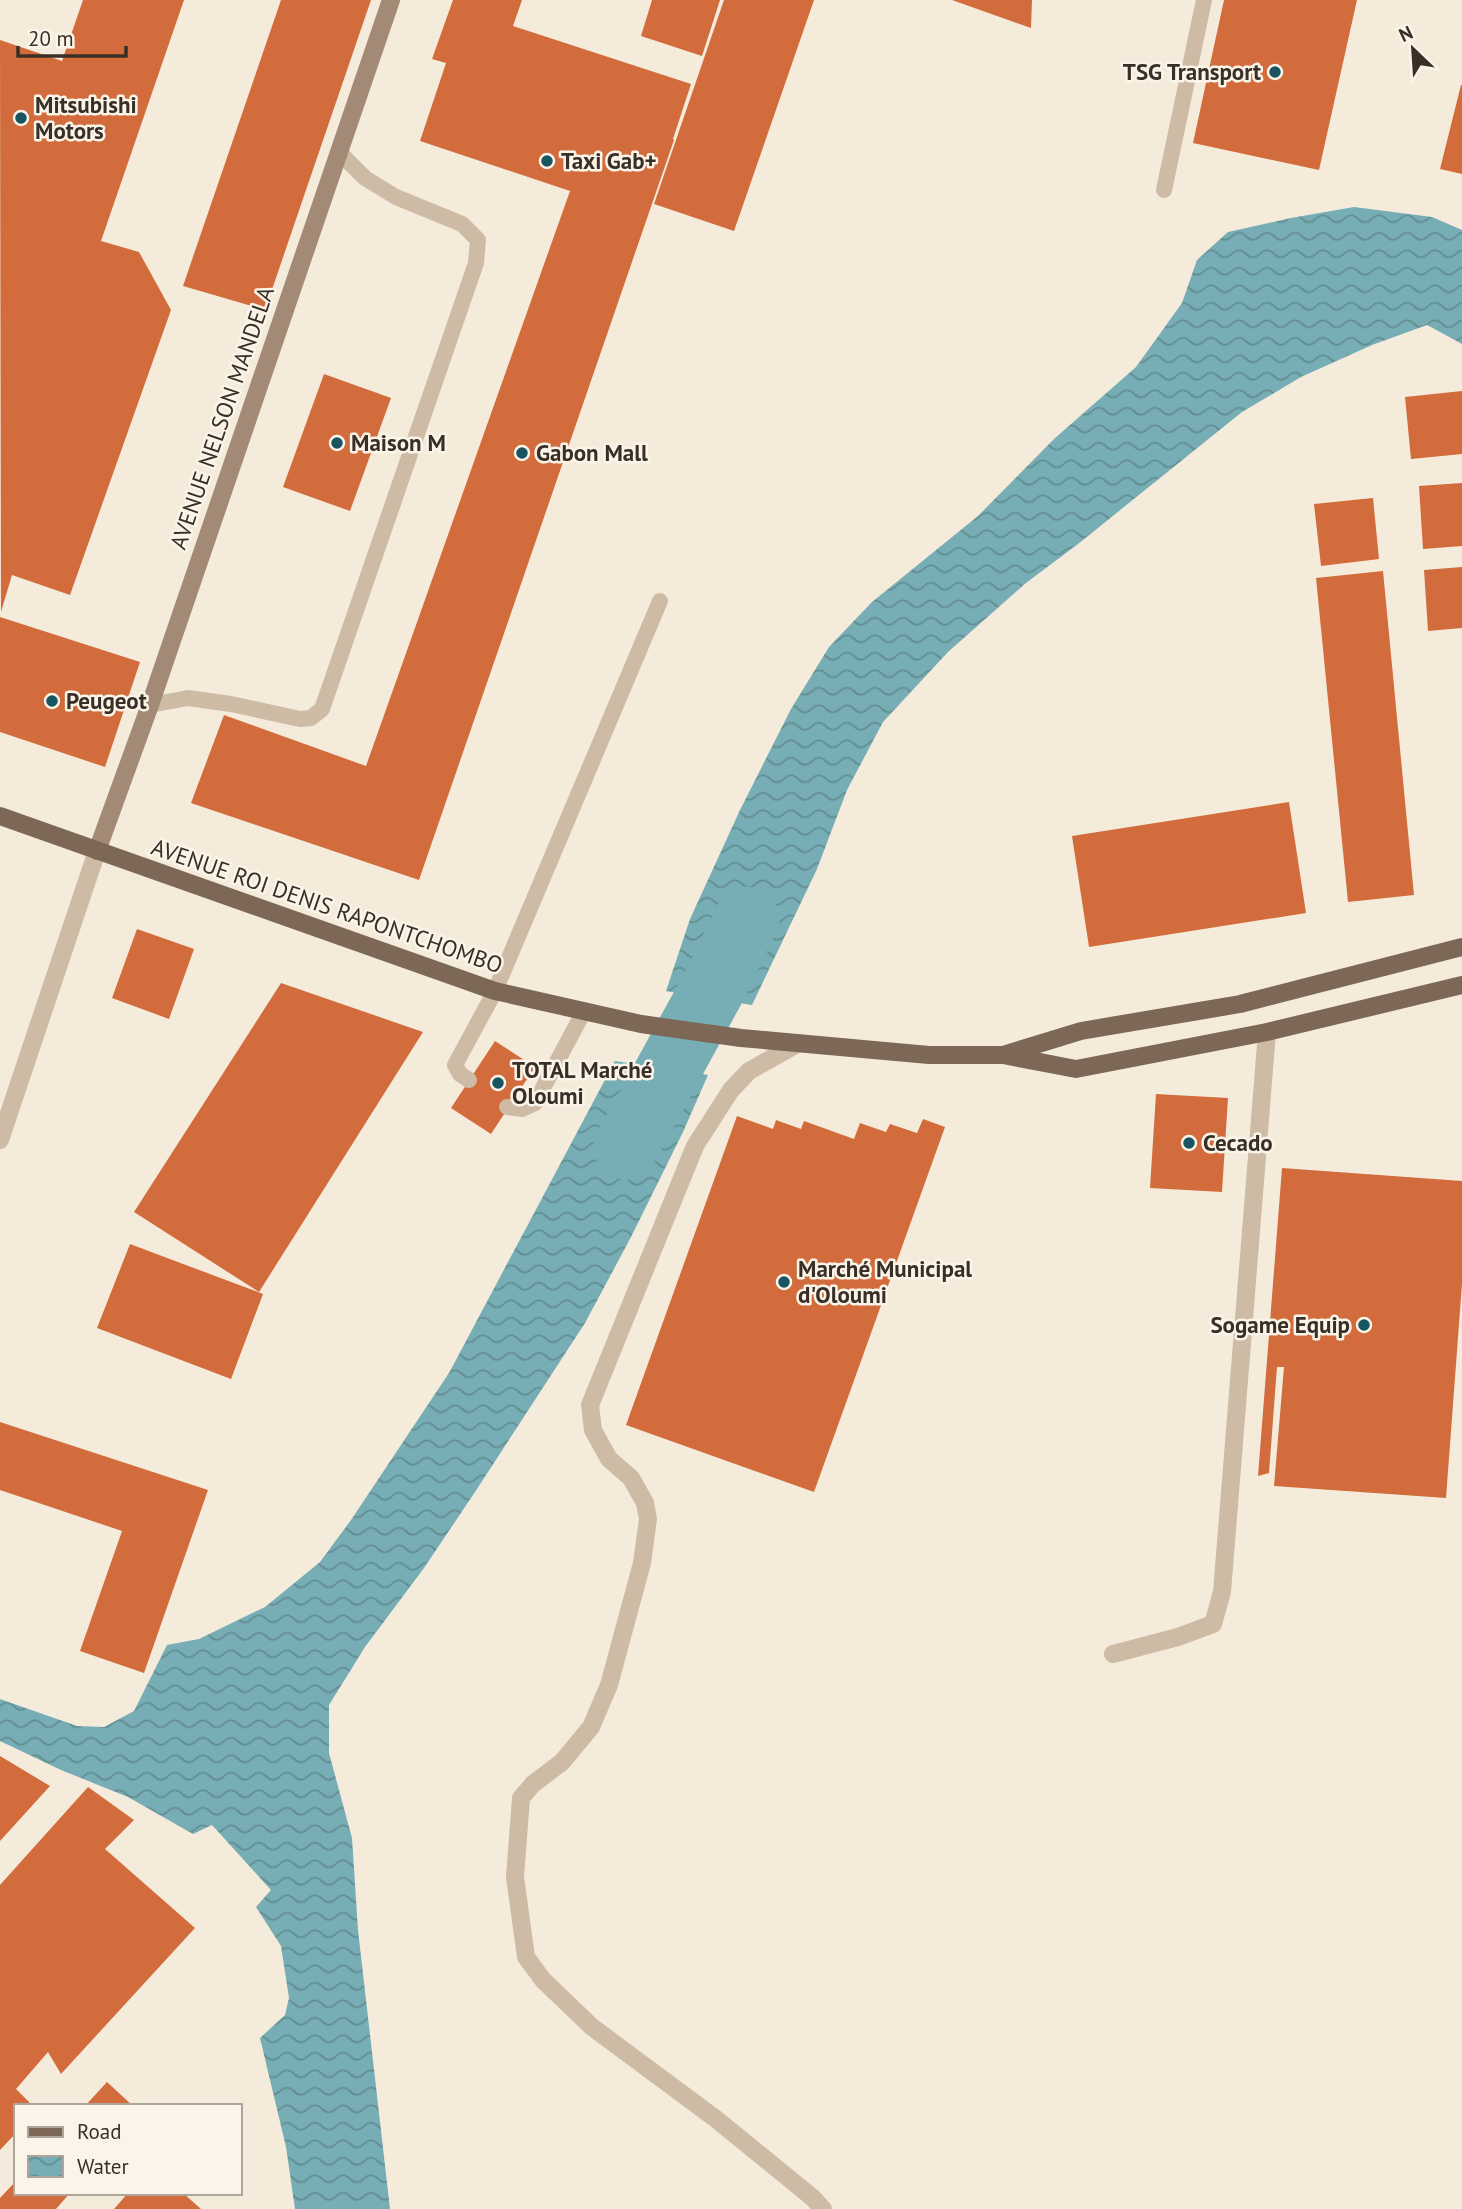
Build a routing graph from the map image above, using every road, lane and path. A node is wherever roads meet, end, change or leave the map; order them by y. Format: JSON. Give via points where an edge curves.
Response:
{"nodes":[{"id":1,"x":391,"y":0,"type":"edge"},
{"id":2,"x":1204,"y":0,"type":"edge"},
{"id":3,"x":339,"y":152,"type":"junction"},
{"id":4,"x":1164,"y":190,"type":"dead end"},
{"id":5,"x":660,"y":601,"type":"dead end"},
{"id":6,"x":150,"y":705,"type":"junction"},
{"id":7,"x":0,"y":816,"type":"edge"},
{"id":8,"x":97,"y":851,"type":"junction"},
{"id":9,"x":1462,"y":947,"type":"edge"},
{"id":10,"x":1462,"y":985,"type":"edge"},
{"id":11,"x":495,"y":991,"type":"junction"},
{"id":12,"x":583,"y":1013,"type":"junction"},
{"id":13,"x":1267,"y":1032,"type":"junction"},
{"id":14,"x":799,"y":1042,"type":"junction"},
{"id":15,"x":1003,"y":1055,"type":"junction"},
{"id":16,"x":469,"y":1080,"type":"dead end"},
{"id":17,"x":507,"y":1107,"type":"dead end"},
{"id":18,"x":0,"y":1140,"type":"edge"},
{"id":19,"x":1113,"y":1654,"type":"dead end"},
{"id":20,"x":822,"y":2209,"type":"edge"}],
"edges":[{"from":1,"to":3,"type":"main road","name":"AVENUE NELSON MANDELA"},
{"from":2,"to":4,"type":"lane"},
{"from":3,"to":6,"type":"main road","name":"AVENUE NELSON MANDELA"},
{"from":3,"to":6,"type":"lane","via":[[385,191],[462,224],[478,240],[476,263],[322,709],[311,718],[300,719],[188,698]]},
{"from":5,"to":11,"type":"lane"},
{"from":6,"to":8,"type":"main road","name":"AVENUE NELSON MANDELA"},
{"from":7,"to":8,"type":"main road","name":"AVENUE ROI DENIS RAPONTCHOMBO"},
{"from":8,"to":11,"type":"main road","name":"AVENUE ROI DENIS RAPONTCHOMBO"},
{"from":8,"to":18,"type":"street"},
{"from":9,"to":15,"type":"main road","via":[[1240,1004],[1081,1031]]},
{"from":10,"to":13,"type":"main road"},
{"from":11,"to":12,"type":"main road","name":"AVENUE ROI DENIS RAPONTCHOMBO"},
{"from":11,"to":16,"type":"lane","via":[[455,1065]]},
{"from":12,"to":14,"type":"main road","name":"AVENUE ROI DENIS RAPONTCHOMBO","via":[[741,1038]]},
{"from":12,"to":17,"type":"lane","via":[[535,1103]]},
{"from":13,"to":15,"type":"main road","via":[[1076,1069]]},
{"from":13,"to":19,"type":"street","via":[[1222,1592],[1213,1624]]},
{"from":14,"to":15,"type":"main road","name":"AVENUE ROI DENIS RAPONTCHOMBO","via":[[929,1055]]},
{"from":14,"to":20,"type":"street","via":[[749,1071],[731,1090],[695,1146],[590,1405],[593,1430],[608,1459],[631,1478],[645,1503],[648,1520],[642,1563],[609,1685],[591,1727],[562,1762],[522,1798],[514,1877],[526,1957],[543,1980],[592,2027],[716,2119]]}]}
